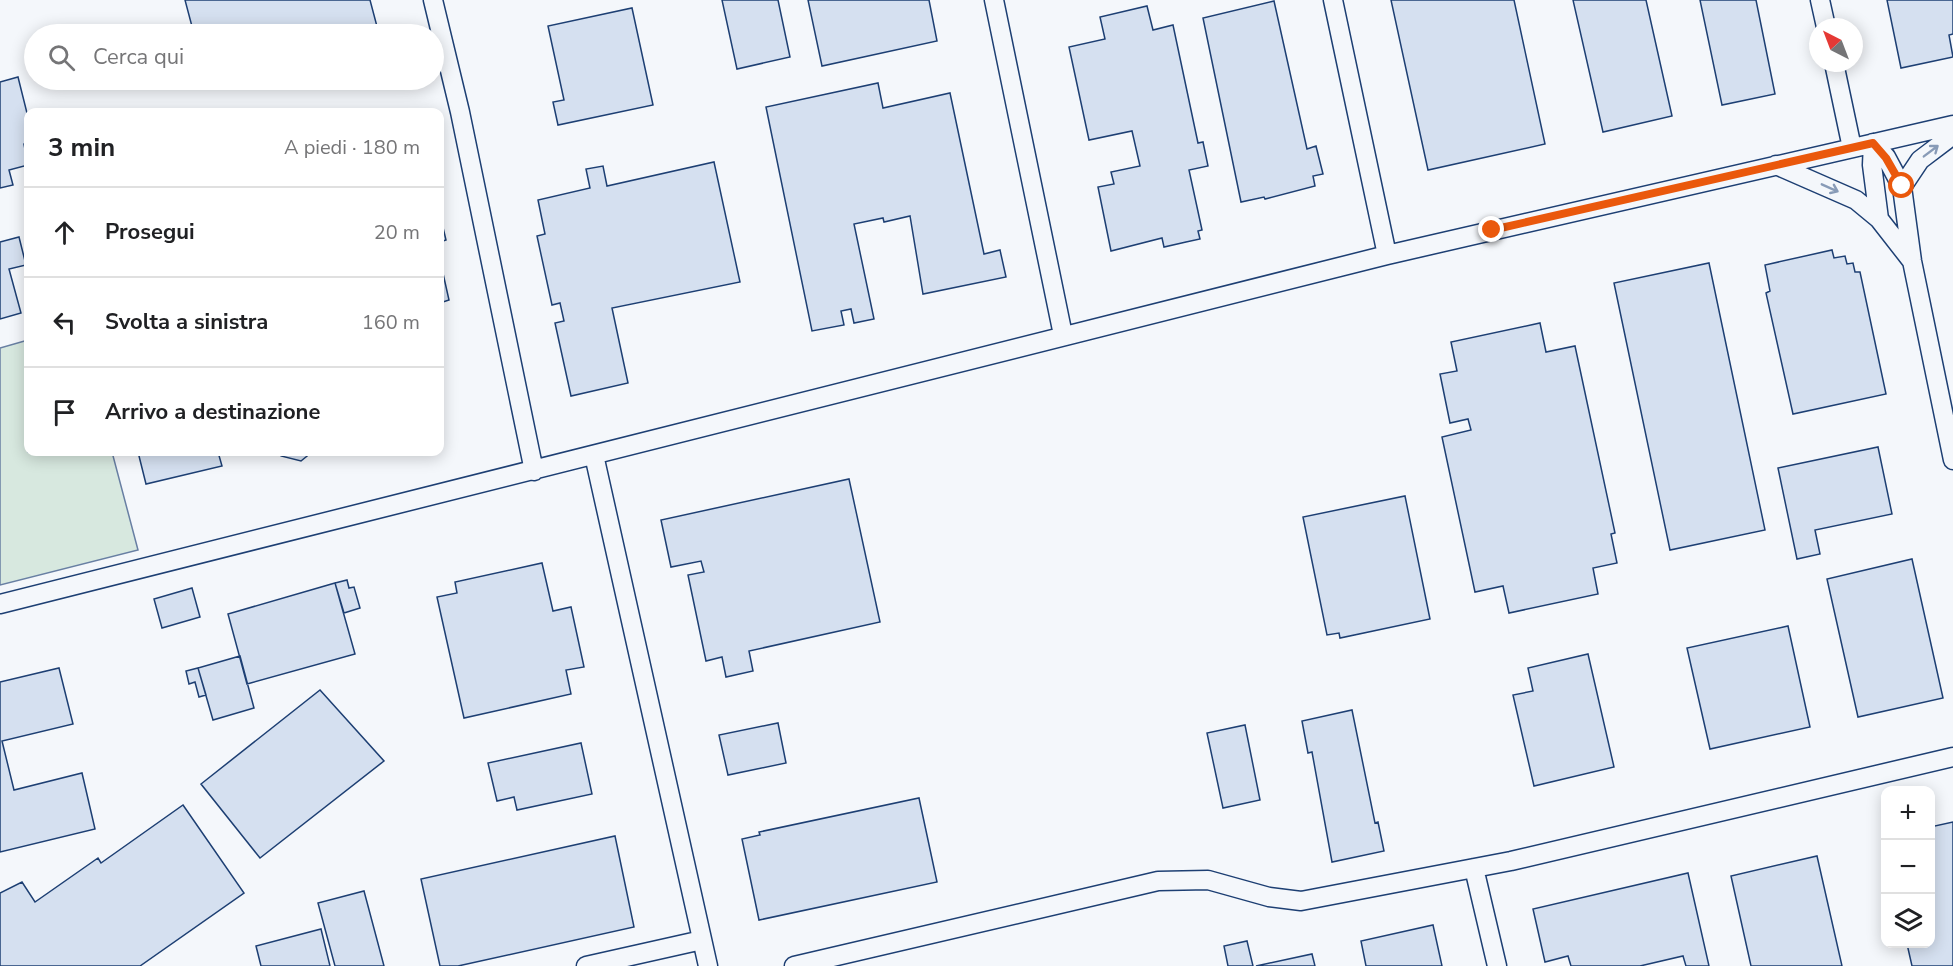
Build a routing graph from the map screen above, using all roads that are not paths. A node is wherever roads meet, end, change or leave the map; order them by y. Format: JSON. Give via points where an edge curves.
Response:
{"nodes":[{"id":1,"x":432,"y":0,"type":"edge"},
{"id":2,"x":994,"y":0,"type":"edge"},
{"id":3,"x":1333,"y":0,"type":"edge"},
{"id":4,"x":1820,"y":0,"type":"edge"},
{"id":5,"x":1824,"y":18,"type":"edge"},
{"id":6,"x":438,"y":24,"type":"edge"},
{"id":7,"x":444,"y":48,"type":"edge"},
{"id":8,"x":1836,"y":72,"type":"edge"},
{"id":9,"x":1953,"y":125,"type":"edge"},
{"id":10,"x":1953,"y":135,"type":"edge"},
{"id":11,"x":1873,"y":143,"type":"junction"},
{"id":12,"x":1852,"y":148,"type":"junction"},
{"id":13,"x":1776,"y":165,"type":"junction"},
{"id":14,"x":1902,"y":186,"type":"junction"},
{"id":15,"x":1879,"y":219,"type":"junction"},
{"id":16,"x":1388,"y":255,"type":"junction"},
{"id":17,"x":1912,"y":261,"type":"junction"},
{"id":18,"x":1063,"y":335,"type":"junction"},
{"id":19,"x":594,"y":455,"type":"junction"},
{"id":20,"x":1953,"y":460,"type":"edge"},
{"id":21,"x":534,"y":471,"type":"junction"},
{"id":22,"x":0,"y":604,"type":"edge"},
{"id":23,"x":1953,"y":757,"type":"edge"},
{"id":24,"x":1474,"y":868,"type":"junction"},
{"id":25,"x":702,"y":940,"type":"junction"},
{"id":26,"x":586,"y":966,"type":"edge"},
{"id":27,"x":708,"y":966,"type":"edge"},
{"id":28,"x":794,"y":966,"type":"edge"},
{"id":29,"x":1497,"y":966,"type":"edge"}],
"edges":[{"from":1,"to":6,"type":"street"},
{"from":2,"to":18,"type":"street"},
{"from":3,"to":16,"type":"street"},
{"from":4,"to":5,"type":"street"},
{"from":7,"to":21,"type":"street"},
{"from":8,"to":12,"type":"street"},
{"from":9,"to":11,"type":"street"},
{"from":14,"to":10,"type":"street","one_way":true,"via":[[1920,160]]},
{"from":11,"to":12,"type":"street"},
{"from":11,"to":14,"type":"street"},
{"from":11,"to":15,"type":"street"},
{"from":12,"to":13,"type":"street"},
{"from":13,"to":15,"type":"street","one_way":true,"via":[[1856,200]]},
{"from":13,"to":16,"type":"street"},
{"from":14,"to":17,"type":"street"},
{"from":15,"to":17,"type":"street"},
{"from":16,"to":18,"type":"street"},
{"from":17,"to":20,"type":"street"},
{"from":18,"to":19,"type":"street"},
{"from":19,"to":21,"type":"street"},
{"from":19,"to":25,"type":"street"},
{"from":21,"to":22,"type":"street"},
{"from":23,"to":24,"type":"street"},
{"from":24,"to":28,"type":"street","via":[[1301,901],[1269,897],[1208,880],[1158,881]]},
{"from":24,"to":29,"type":"street"},
{"from":25,"to":26,"type":"street"},
{"from":25,"to":27,"type":"street"}]}
